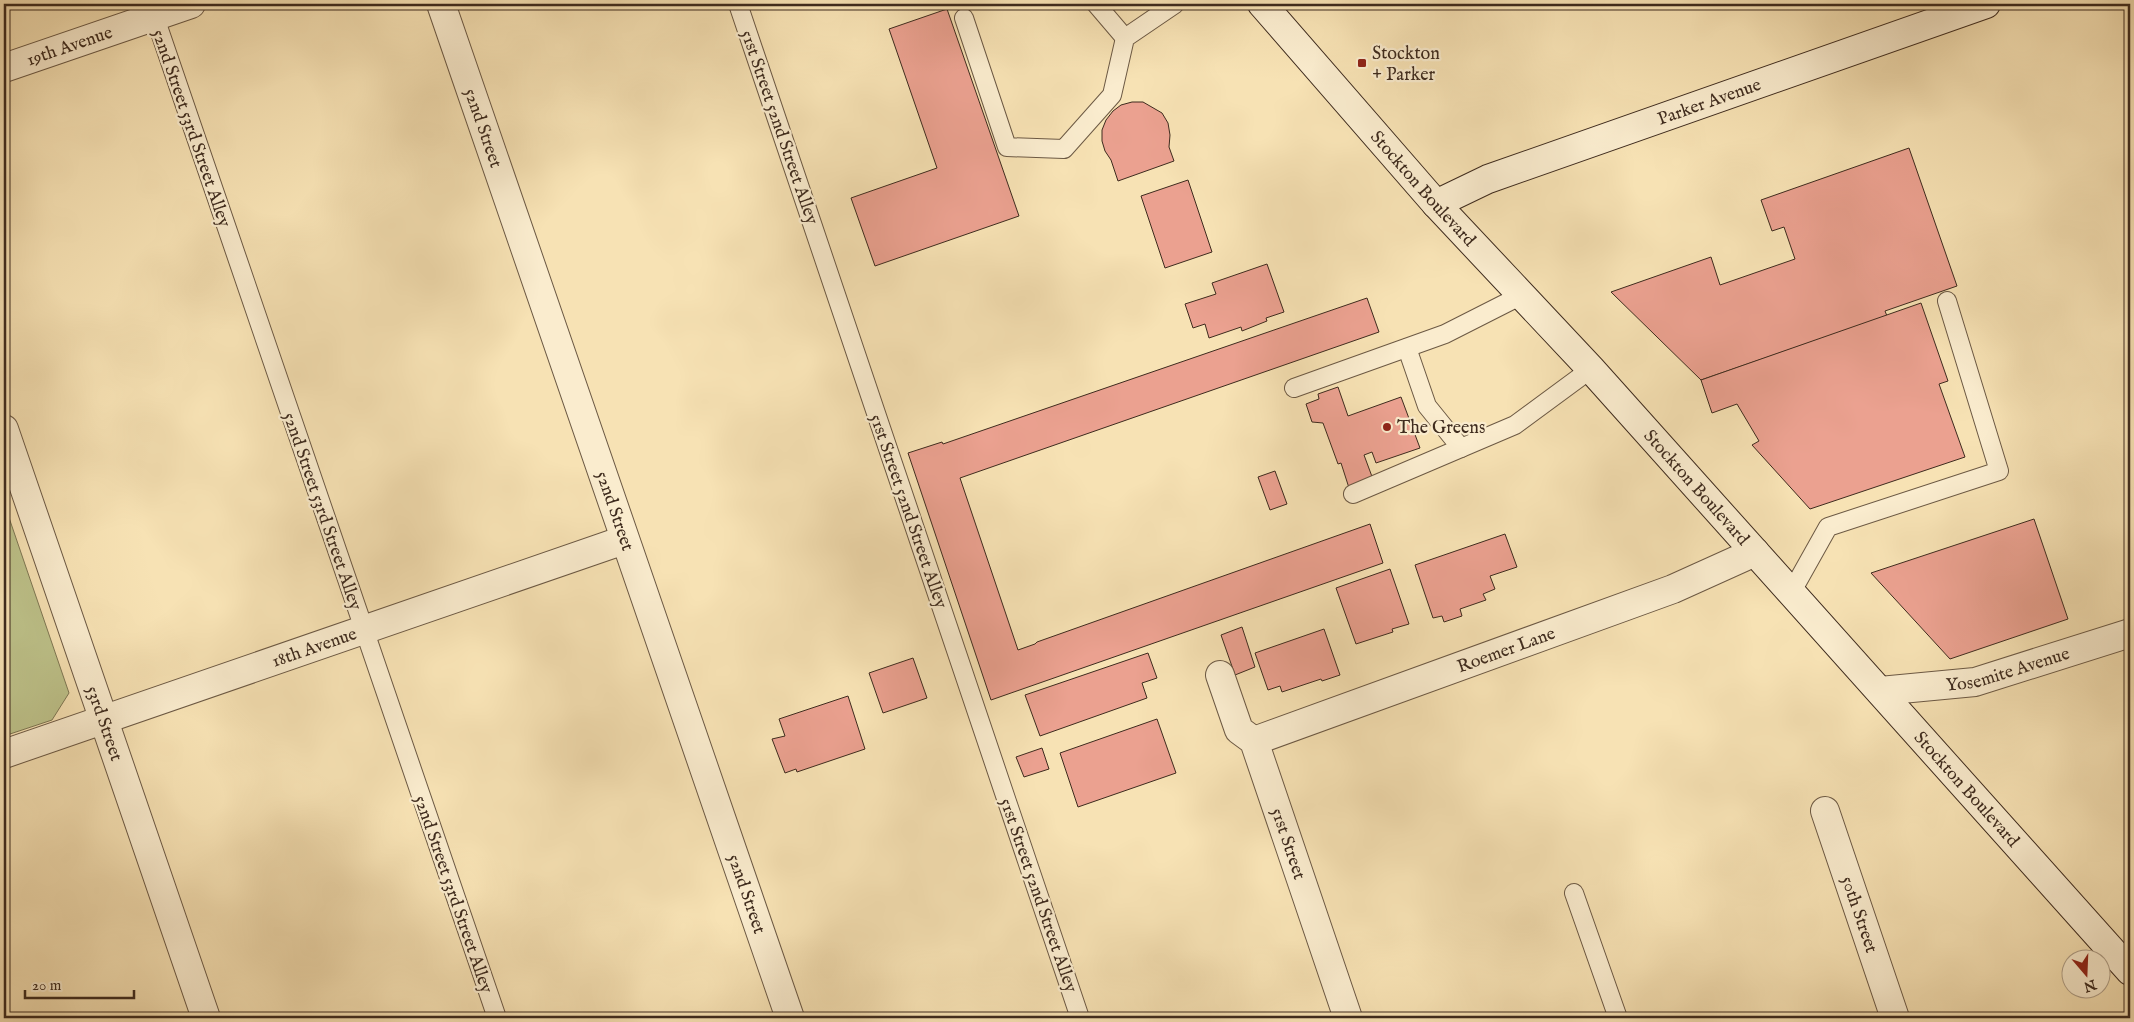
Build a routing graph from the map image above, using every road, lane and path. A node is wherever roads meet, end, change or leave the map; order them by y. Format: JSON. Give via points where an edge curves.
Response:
{"nodes":[{"id":1,"x":191,"y":4,"type":"edge"},
{"id":2,"x":441,"y":4,"type":"edge"},
{"id":3,"x":738,"y":4,"type":"edge"},
{"id":4,"x":1096,"y":4,"type":"edge"},
{"id":5,"x":1175,"y":4,"type":"edge"},
{"id":6,"x":1262,"y":4,"type":"edge"},
{"id":7,"x":1986,"y":4,"type":"edge"},
{"id":8,"x":152,"y":10,"type":"edge"},
{"id":9,"x":964,"y":18,"type":"dead end"},
{"id":10,"x":1125,"y":38,"type":"junction"},
{"id":11,"x":4,"y":68,"type":"edge"},
{"id":12,"x":1436,"y":204,"type":"junction"},
{"id":13,"x":1522,"y":295,"type":"junction"},
{"id":14,"x":1946,"y":301,"type":"dead end"},
{"id":15,"x":1407,"y":348,"type":"junction"},
{"id":16,"x":1591,"y":369,"type":"junction"},
{"id":17,"x":1294,"y":388,"type":"dead end"},
{"id":18,"x":4,"y":429,"type":"edge"},
{"id":19,"x":1461,"y":448,"type":"junction"},
{"id":20,"x":1353,"y":494,"type":"dead end"},
{"id":21,"x":624,"y":540,"type":"junction"},
{"id":22,"x":1755,"y":552,"type":"junction"},
{"id":23,"x":1791,"y":593,"type":"junction"},
{"id":24,"x":364,"y":630,"type":"junction"},
{"id":25,"x":2130,"y":633,"type":"edge"},
{"id":26,"x":1220,"y":675,"type":"dead end"},
{"id":27,"x":1880,"y":691,"type":"junction"},
{"id":28,"x":103,"y":719,"type":"junction"},
{"id":29,"x":1254,"y":741,"type":"junction"},
{"id":30,"x":4,"y":754,"type":"edge"},
{"id":31,"x":1825,"y":811,"type":"dead end"},
{"id":32,"x":1574,"y":893,"type":"dead end"},
{"id":33,"x":2130,"y":971,"type":"edge"},
{"id":34,"x":206,"y":1018,"type":"edge"},
{"id":35,"x":497,"y":1018,"type":"edge"},
{"id":36,"x":790,"y":1018,"type":"edge"},
{"id":37,"x":1080,"y":1018,"type":"edge"},
{"id":38,"x":1348,"y":1018,"type":"edge"},
{"id":39,"x":1618,"y":1018,"type":"edge"},
{"id":40,"x":1895,"y":1018,"type":"edge"}],
"edges":[{"from":1,"to":8,"type":"street","name":"19th Avenue"},
{"from":2,"to":21,"type":"street","name":"52nd Street"},
{"from":3,"to":37,"type":"lane","name":"51st Street 52nd Street Alley"},
{"from":4,"to":10,"type":"lane"},
{"from":5,"to":10,"type":"lane"},
{"from":6,"to":12,"type":"street","name":"Stockton Boulevard"},
{"from":7,"to":12,"type":"street","name":"Parker Avenue","via":[[1488,179]]},
{"from":8,"to":11,"type":"street","name":"19th Avenue"},
{"from":8,"to":24,"type":"lane","name":"52nd Street 53rd Street Alley"},
{"from":9,"to":10,"type":"lane","via":[[1007,147],[1064,149],[1112,95]]},
{"from":12,"to":13,"type":"street","name":"Stockton Boulevard"},
{"from":13,"to":15,"type":"lane","via":[[1445,334]]},
{"from":13,"to":16,"type":"street","name":"Stockton Boulevard"},
{"from":14,"to":23,"type":"lane","via":[[1999,471],[1828,527]]},
{"from":15,"to":17,"type":"lane"},
{"from":15,"to":19,"type":"lane","via":[[1427,406]]},
{"from":16,"to":19,"type":"lane","via":[[1515,425]]},
{"from":16,"to":22,"type":"street","name":"Stockton Boulevard"},
{"from":18,"to":28,"type":"street","name":"53rd Street"},
{"from":19,"to":20,"type":"lane"},
{"from":21,"to":24,"type":"street","name":"18th Avenue"},
{"from":21,"to":36,"type":"street","name":"52nd Street"},
{"from":22,"to":23,"type":"street","name":"Stockton Boulevard"},
{"from":22,"to":29,"type":"street","name":"Roemer Lane","via":[[1673,589]]},
{"from":23,"to":27,"type":"street","name":"Stockton Boulevard"},
{"from":24,"to":28,"type":"street","name":"18th Avenue"},
{"from":24,"to":35,"type":"lane","name":"52nd Street 53rd Street Alley"},
{"from":25,"to":27,"type":"street","name":"Yosemite Avenue","via":[[1975,682]]},
{"from":26,"to":29,"type":"street","name":"51st Street","via":[[1239,730]]},
{"from":27,"to":33,"type":"street","name":"Stockton Boulevard"},
{"from":28,"to":30,"type":"street","name":"18th Avenue"},
{"from":28,"to":34,"type":"street","name":"53rd Street"},
{"from":29,"to":38,"type":"street","name":"51st Street"},
{"from":31,"to":40,"type":"street","name":"50th Street"},
{"from":32,"to":39,"type":"lane"}]}
